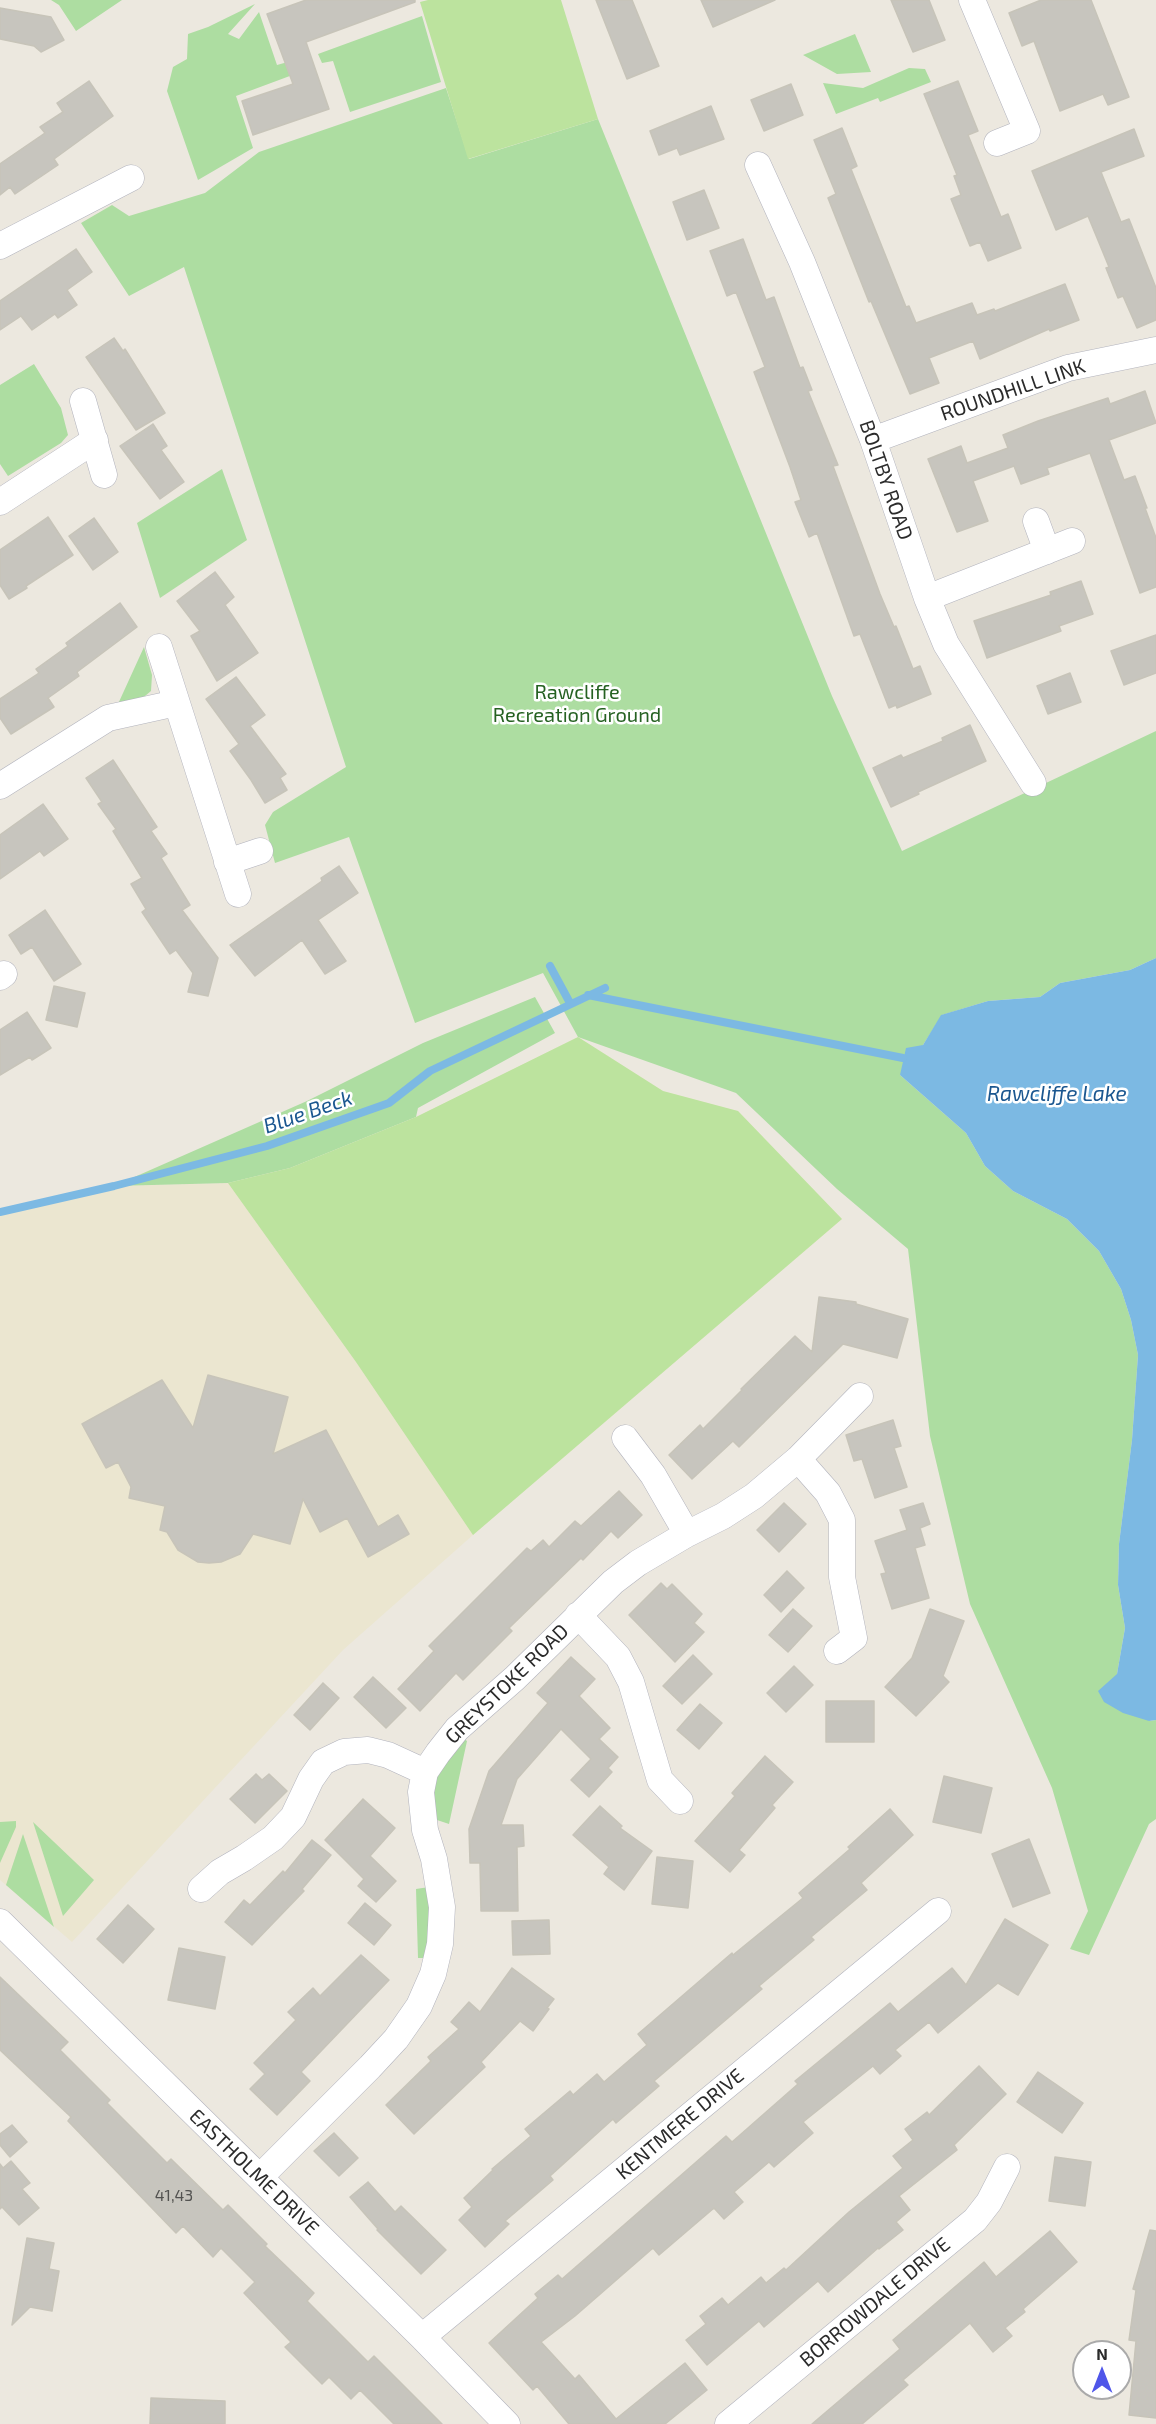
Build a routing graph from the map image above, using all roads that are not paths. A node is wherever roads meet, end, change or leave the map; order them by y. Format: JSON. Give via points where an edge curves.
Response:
{"nodes":[{"id":1,"x":972,"y":0,"type":"edge"},
{"id":2,"x":997,"y":143,"type":"dead end"},
{"id":3,"x":758,"y":165,"type":"dead end"},
{"id":4,"x":131,"y":178,"type":"dead end"},
{"id":5,"x":0,"y":246,"type":"edge"},
{"id":6,"x":1156,"y":350,"type":"edge"},
{"id":7,"x":83,"y":401,"type":"dead end"},
{"id":8,"x":95,"y":440,"type":"junction"},
{"id":9,"x":873,"y":440,"type":"junction"},
{"id":10,"x":105,"y":475,"type":"dead end"},
{"id":11,"x":0,"y":502,"type":"edge"},
{"id":12,"x":1036,"y":520,"type":"dead end"},
{"id":13,"x":1072,"y":541,"type":"dead end"},
{"id":14,"x":1047,"y":551,"type":"junction"},
{"id":15,"x":927,"y":598,"type":"junction"},
{"id":16,"x":159,"y":647,"type":"dead end"},
{"id":17,"x":176,"y":703,"type":"junction"},
{"id":18,"x":1033,"y":783,"type":"dead end"},
{"id":19,"x":0,"y":786,"type":"edge"},
{"id":20,"x":260,"y":851,"type":"dead end"},
{"id":21,"x":227,"y":862,"type":"junction"},
{"id":22,"x":238,"y":894,"type":"dead end"},
{"id":23,"x":861,"y":1396,"type":"dead end"},
{"id":24,"x":625,"y":1438,"type":"dead end"},
{"id":25,"x":798,"y":1459,"type":"junction"},
{"id":26,"x":687,"y":1534,"type":"junction"},
{"id":27,"x":578,"y":1615,"type":"junction"},
{"id":28,"x":854,"y":1644,"type":"dead end"},
{"id":29,"x":425,"y":1772,"type":"junction"},
{"id":30,"x":680,"y":1801,"type":"dead end"},
{"id":31,"x":201,"y":1889,"type":"dead end"},
{"id":32,"x":938,"y":1911,"type":"dead end"},
{"id":33,"x":0,"y":1922,"type":"edge"},
{"id":34,"x":1007,"y":2167,"type":"dead end"},
{"id":35,"x":260,"y":2177,"type":"junction"},
{"id":36,"x":422,"y":2337,"type":"junction"},
{"id":37,"x":507,"y":2424,"type":"edge"},
{"id":38,"x":728,"y":2424,"type":"edge"}],
"edges":[{"from":1,"to":2,"type":"street","via":[[1027,131]]},
{"from":3,"to":9,"type":"street","name":"BOLTBY ROAD","via":[[802,262]]},
{"from":4,"to":5,"type":"street"},
{"from":6,"to":9,"type":"street","name":"ROUNDHILL LINK","via":[[1068,368]]},
{"from":7,"to":8,"type":"street"},
{"from":8,"to":10,"type":"street"},
{"from":8,"to":11,"type":"street"},
{"from":9,"to":15,"type":"street","name":"BOLTBY ROAD"},
{"from":12,"to":14,"type":"street"},
{"from":13,"to":14,"type":"street"},
{"from":14,"to":15,"type":"street"},
{"from":15,"to":18,"type":"street","name":"BOLTBY ROAD","via":[[946,644]]},
{"from":16,"to":17,"type":"street"},
{"from":17,"to":19,"type":"street","via":[[108,718]]},
{"from":17,"to":21,"type":"street"},
{"from":20,"to":21,"type":"street"},
{"from":21,"to":22,"type":"street"},
{"from":23,"to":25,"type":"street","name":"GREYSTOKE ROAD"},
{"from":24,"to":26,"type":"street"},
{"from":25,"to":26,"type":"street","name":"GREYSTOKE ROAD","via":[[753,1496]]},
{"from":25,"to":28,"type":"street","via":[[828,1493],[842,1520],[842,1577]]},
{"from":26,"to":27,"type":"street","name":"GREYSTOKE ROAD","via":[[638,1563]]},
{"from":27,"to":29,"type":"street","name":"GREYSTOKE ROAD","via":[[457,1729]]},
{"from":27,"to":30,"type":"street","via":[[618,1657],[631,1682],[651,1784]]},
{"from":29,"to":31,"type":"street","via":[[368,1750],[344,1752],[323,1762],[293,1817],[273,1838],[244,1858],[210,1866]]},
{"from":29,"to":35,"type":"street","name":"GREYSTOKE ROAD","via":[[422,1811],[442,1907],[433,1974],[419,2006],[396,2039]]},
{"from":32,"to":36,"type":"street","name":"KENTMERE DRIVE"},
{"from":33,"to":35,"type":"street","name":"EASTHOLME DRIVE"},
{"from":34,"to":38,"type":"street","name":"BORROWDALE DRIVE","via":[[975,2220]]},
{"from":35,"to":36,"type":"street","name":"EASTHOLME DRIVE"},
{"from":36,"to":37,"type":"street","name":"EASTHOLME DRIVE"}]}
